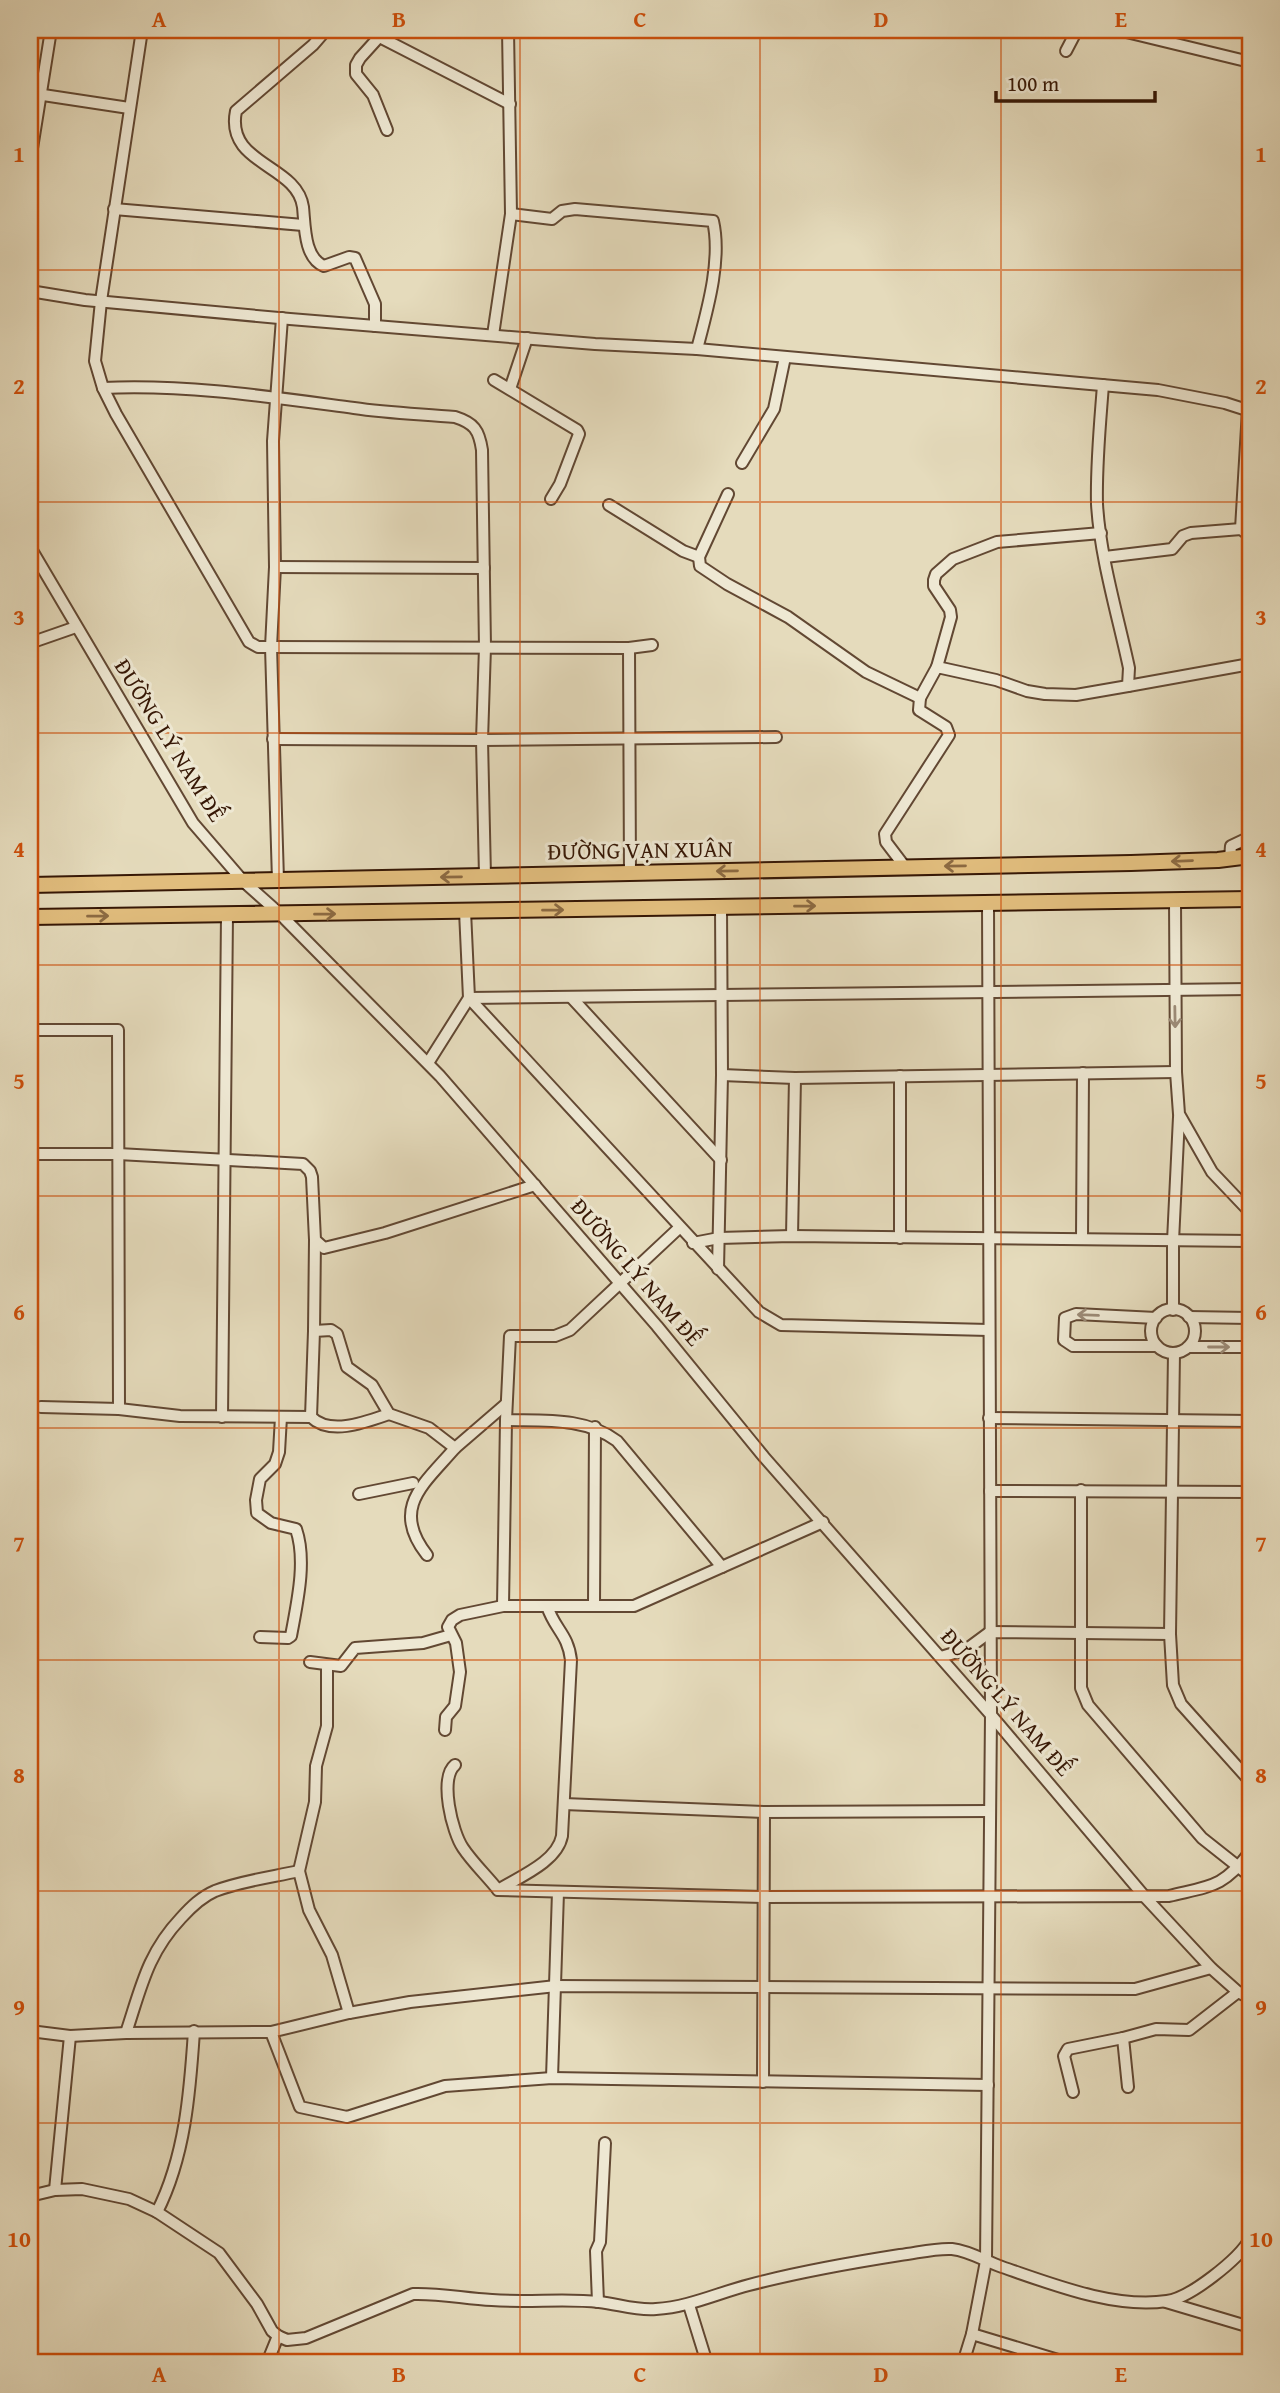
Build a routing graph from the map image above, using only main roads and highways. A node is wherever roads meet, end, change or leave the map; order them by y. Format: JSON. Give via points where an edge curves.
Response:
{"nodes":[{"id":1,"x":1249,"y":856,"type":"edge"},
{"id":2,"x":30,"y":885,"type":"edge"},
{"id":3,"x":1250,"y":899,"type":"edge"},
{"id":4,"x":30,"y":917,"type":"edge"}],
"edges":[{"from":1,"to":2,"type":"main road","name":"ĐƯỜNG VẠN XUÂN","one_way":true,"via":[[1131,863]]},
{"from":4,"to":3,"type":"main road","one_way":true}]}
